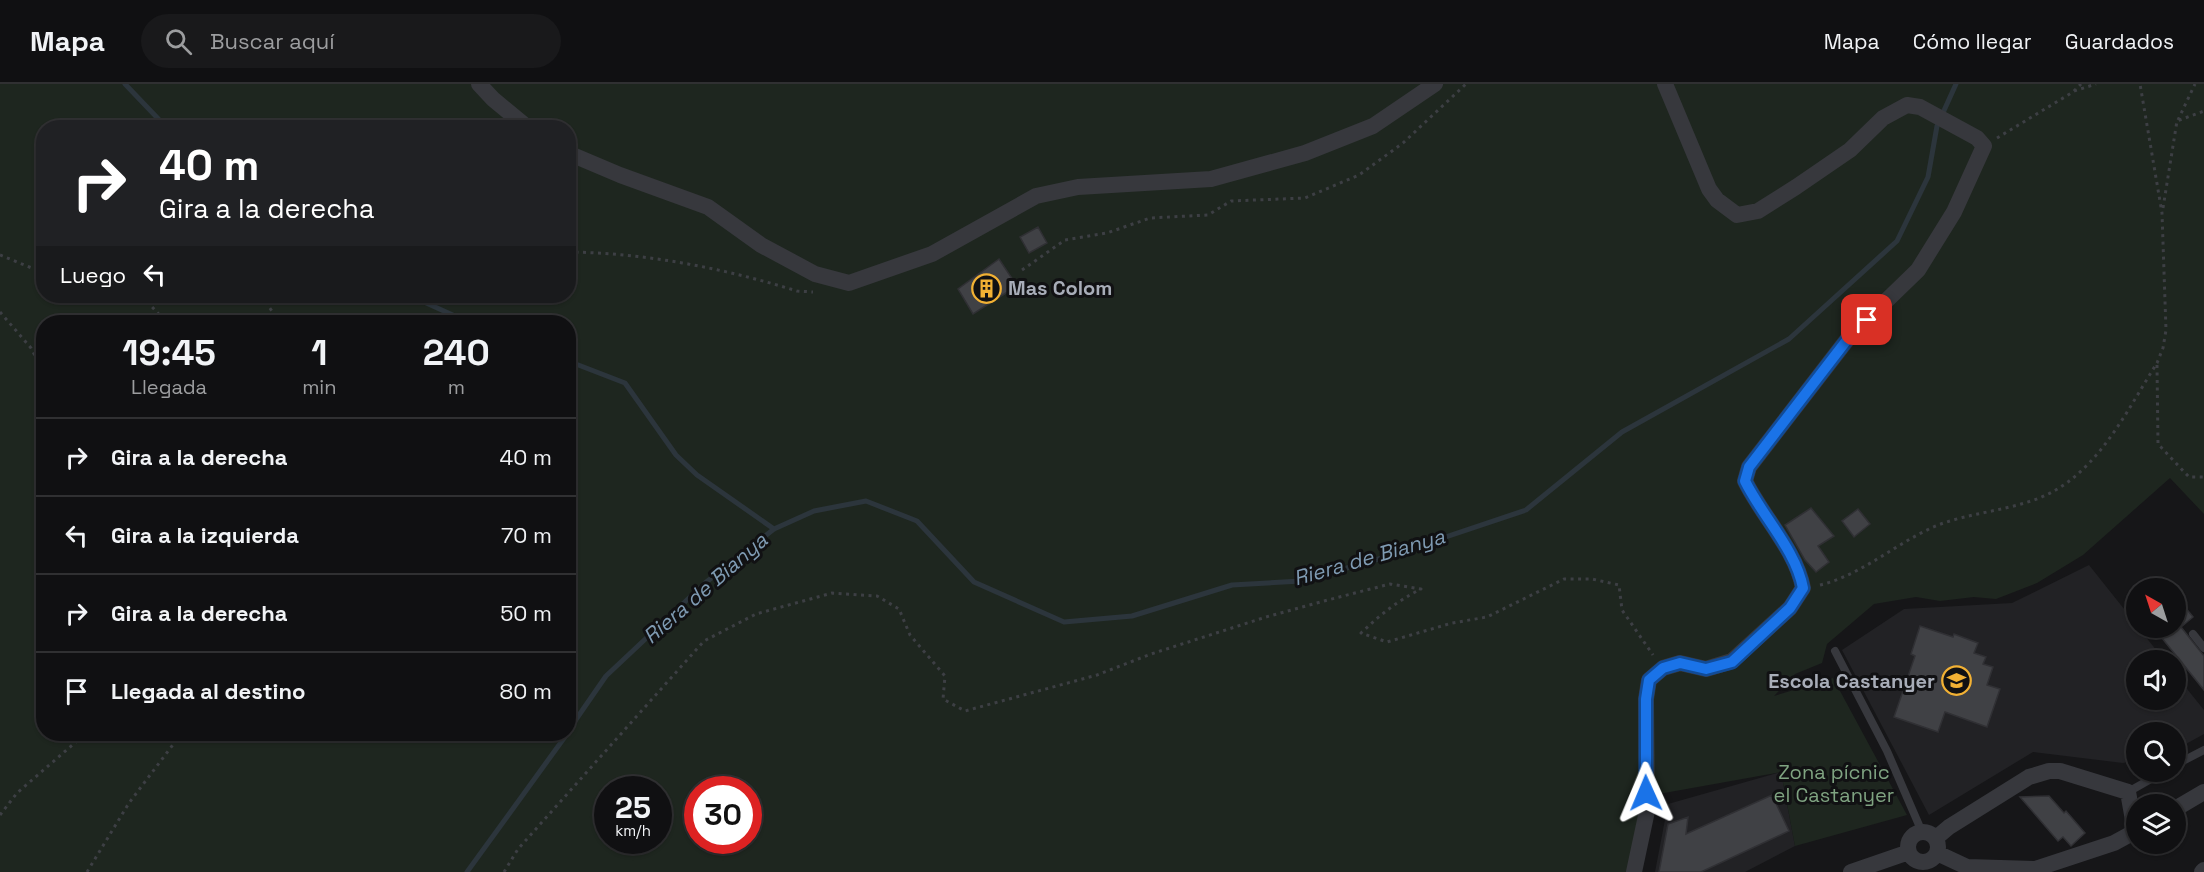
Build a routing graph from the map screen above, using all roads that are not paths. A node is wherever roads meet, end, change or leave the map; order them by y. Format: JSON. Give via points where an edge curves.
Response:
{"nodes":[{"id":1,"x":479,"y":84,"type":"edge"},
{"id":2,"x":1435,"y":84,"type":"edge"},
{"id":3,"x":1665,"y":84,"type":"edge"},
{"id":4,"x":518,"y":120,"type":"edge"},
{"id":5,"x":576,"y":157,"type":"edge"},
{"id":6,"x":2193,"y":634,"type":"dead end"},
{"id":7,"x":2204,"y":648,"type":"edge"},
{"id":8,"x":1835,"y":651,"type":"dead end"},
{"id":9,"x":2204,"y":750,"type":"edge"},
{"id":10,"x":2186,"y":759,"type":"edge"},
{"id":11,"x":2146,"y":782,"type":"edge"},
{"id":12,"x":2128,"y":792,"type":"joint"},
{"id":13,"x":2204,"y":792,"type":"edge"},
{"id":14,"x":2186,"y":803,"type":"edge"},
{"id":15,"x":2126,"y":836,"type":"edge"},
{"id":16,"x":1932,"y":841,"type":"junction"},
{"id":17,"x":1910,"y":852,"type":"junction"},
{"id":18,"x":1634,"y":872,"type":"edge"},
{"id":19,"x":1851,"y":872,"type":"edge"}],
"edges":[{"from":1,"to":4,"type":"street"},
{"from":2,"to":5,"type":"street","via":[[1373,126],[1305,153],[1211,179],[1078,187],[1036,195],[932,254],[849,283],[815,274],[760,245],[708,207]]},
{"from":3,"to":18,"type":"street","via":[[1709,189],[1737,215],[1758,211],[1796,187],[1850,150],[1883,118],[1906,105],[1920,108],[1980,142],[1954,212],[1918,270],[1850,336],[1749,467],[1745,481],[1800,571],[1803,588],[1790,608],[1732,662],[1706,669],[1680,663],[1663,668],[1649,680],[1647,811]]},
{"from":6,"to":7,"type":"lane"},
{"from":8,"to":16,"type":"lane"},
{"from":9,"to":10,"type":"lane"},
{"from":11,"to":12,"type":"lane"},
{"from":12,"to":16,"type":"street","via":[[2049,771],[2029,777]]},
{"from":13,"to":14,"type":"street"},
{"from":15,"to":16,"type":"street","via":[[2035,868],[1967,867]]},
{"from":16,"to":17,"type":"street","via":[[1912,837]]},
{"from":16,"to":17,"type":"street","via":[[1926,862],[1913,858]]},
{"from":17,"to":19,"type":"street"}]}
